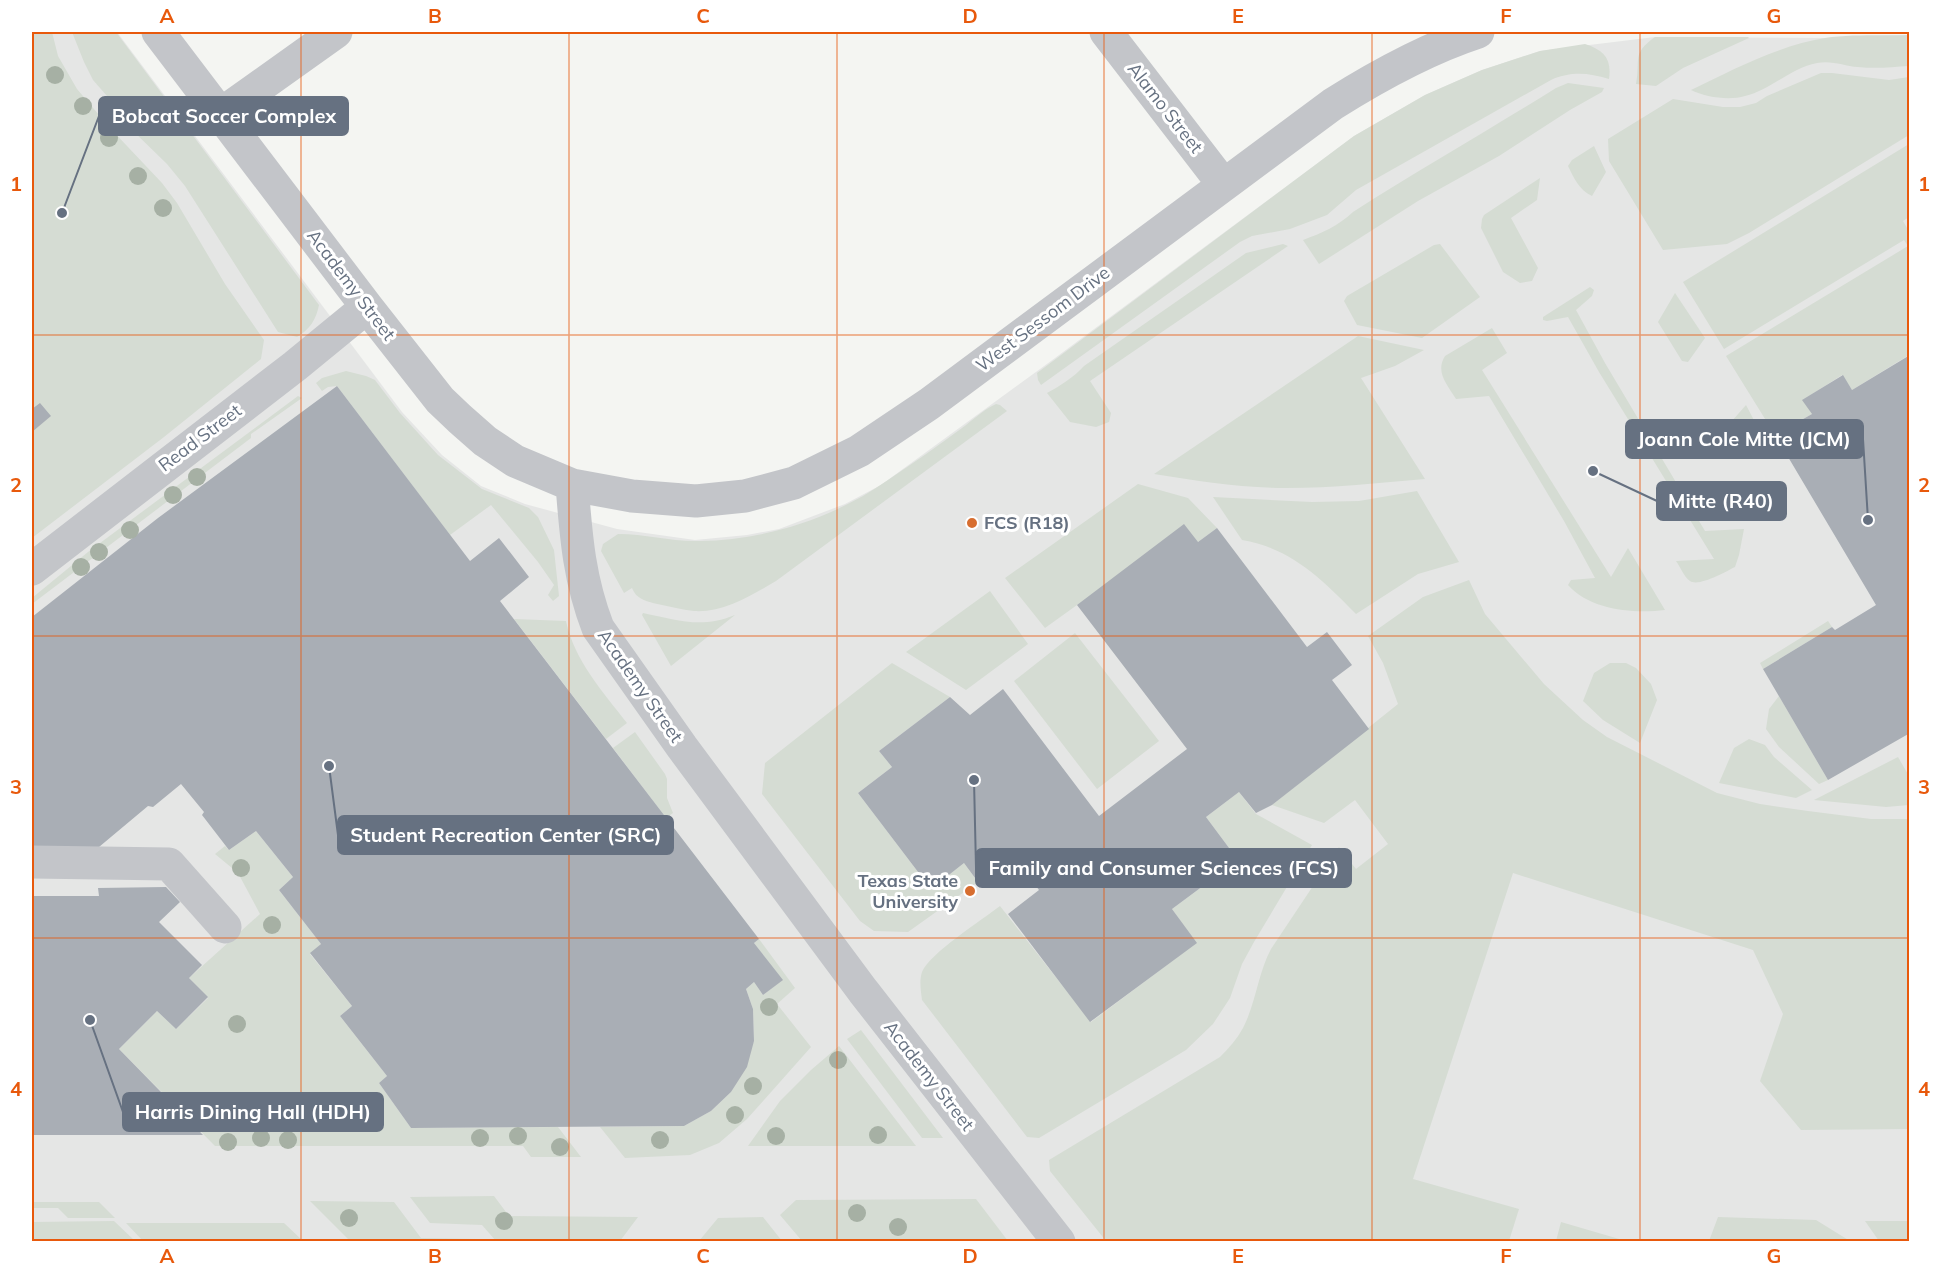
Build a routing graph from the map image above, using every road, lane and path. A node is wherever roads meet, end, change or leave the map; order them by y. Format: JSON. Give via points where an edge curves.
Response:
{"nodes":[{"id":1,"x":158,"y":32,"type":"edge"},
{"id":2,"x":336,"y":32,"type":"edge"},
{"id":3,"x":1106,"y":32,"type":"edge"},
{"id":4,"x":1478,"y":32,"type":"edge"},
{"id":5,"x":221,"y":114,"type":"junction"},
{"id":6,"x":1223,"y":184,"type":"junction"},
{"id":7,"x":367,"y":307,"type":"junction"},
{"id":8,"x":572,"y":485,"type":"junction"},
{"id":9,"x":32,"y":569,"type":"edge"},
{"id":10,"x":32,"y":862,"type":"edge"},
{"id":11,"x":225,"y":927,"type":"dead end"},
{"id":12,"x":1059,"y":1242,"type":"edge"}],
"edges":[{"from":1,"to":5,"type":"street","name":"Academy Street"},
{"from":2,"to":5,"type":"street"},
{"from":3,"to":6,"type":"street","name":"Alamo Street"},
{"from":4,"to":6,"type":"street","name":"West Sessom Drive","via":[[1374,78]]},
{"from":5,"to":7,"type":"street","name":"Academy Street"},
{"from":6,"to":8,"type":"street","name":"West Sessom Drive","via":[[929,404],[859,451],[816,473],[754,494],[696,501],[632,496]]},
{"from":7,"to":8,"type":"street","name":"Academy Street","via":[[440,400],[485,441],[515,461]]},
{"from":7,"to":9,"type":"street","name":"Read Street"},
{"from":8,"to":12,"type":"street","name":"Academy Street","via":[[578,555],[598,628],[862,991]]},
{"from":10,"to":11,"type":"street","via":[[169,864]]}]}
